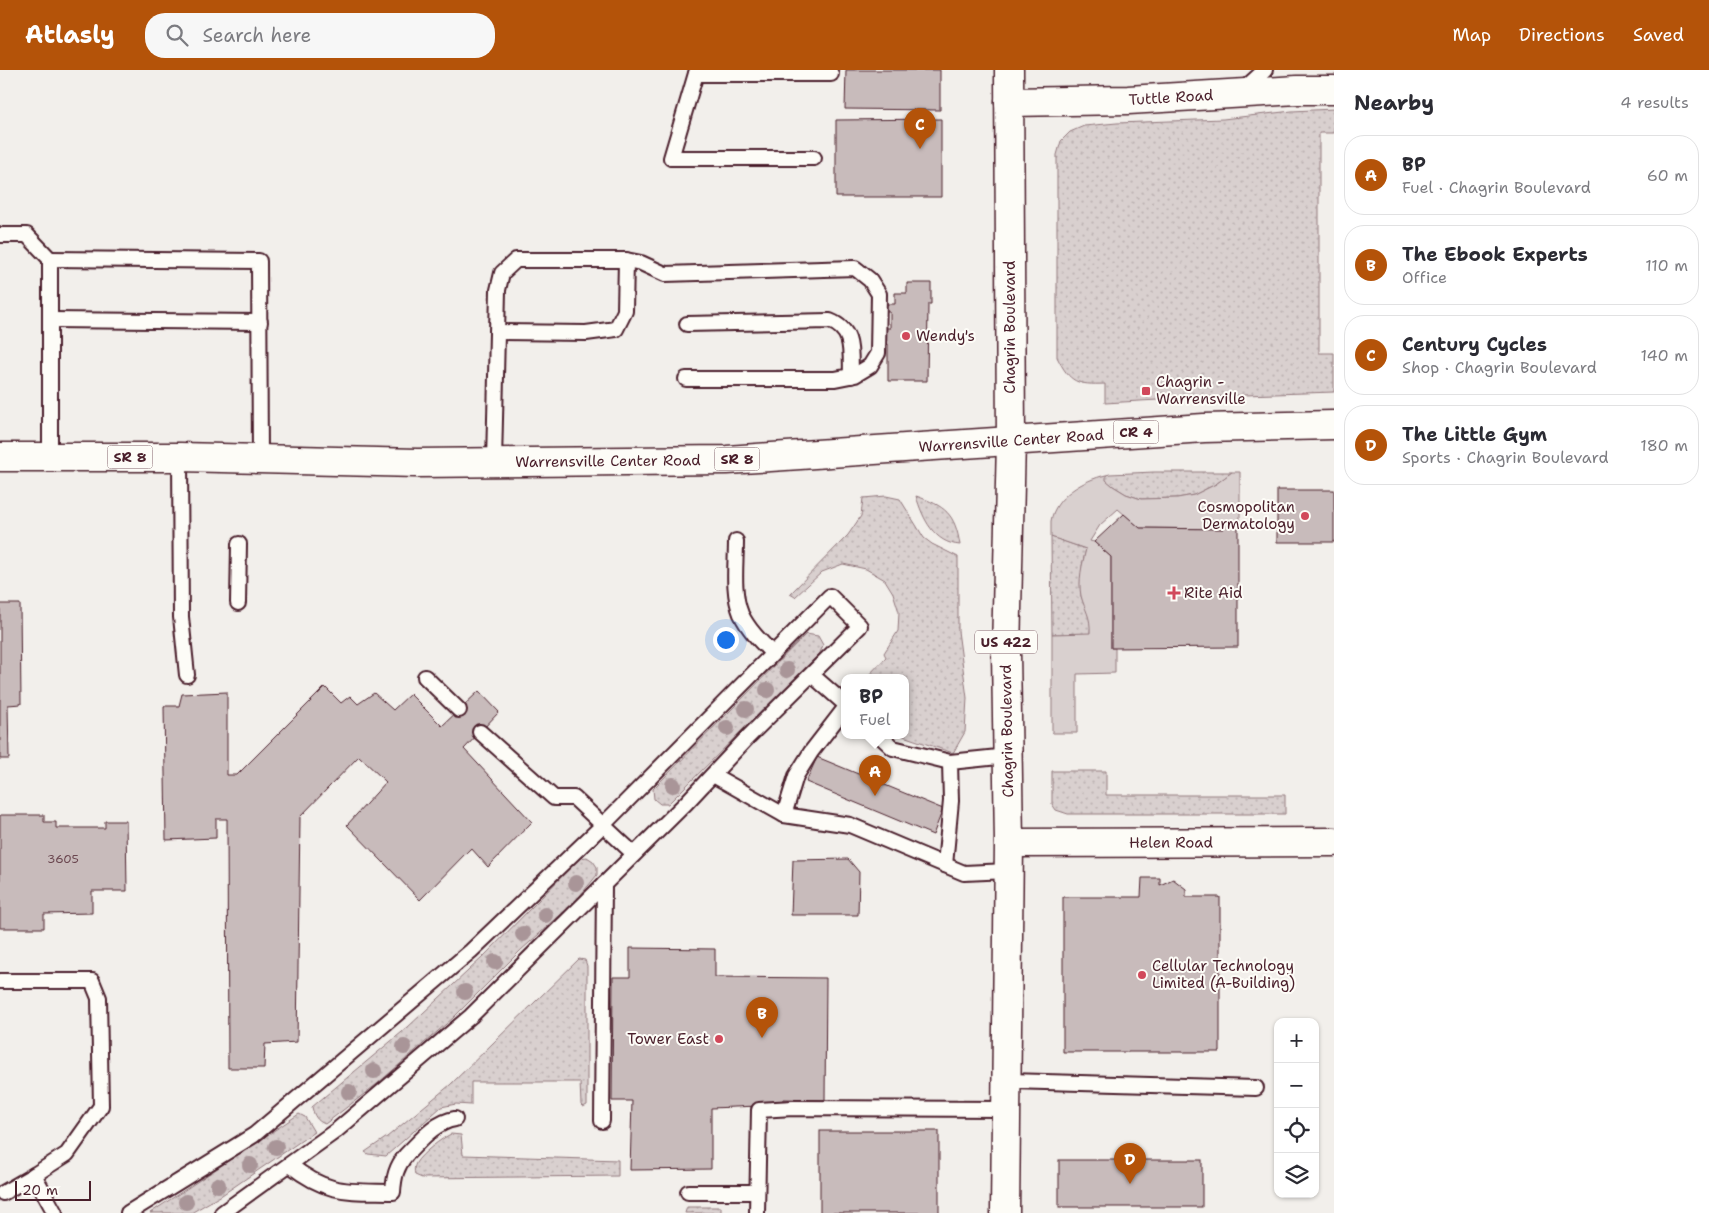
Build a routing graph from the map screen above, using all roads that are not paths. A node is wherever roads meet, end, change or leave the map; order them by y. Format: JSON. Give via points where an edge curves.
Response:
{"nodes":[{"id":1,"x":1009,"y":70,"type":"edge"},
{"id":2,"x":1265,"y":70,"type":"edge"},
{"id":3,"x":696,"y":72,"type":"edge"},
{"id":4,"x":831,"y":74,"type":"dead end"},
{"id":5,"x":1334,"y":90,"type":"edge"},
{"id":6,"x":1238,"y":95,"type":"junction"},
{"id":7,"x":1009,"y":102,"type":"junction"},
{"id":8,"x":814,"y":158,"type":"dead end"},
{"id":9,"x":0,"y":235,"type":"edge"},
{"id":10,"x":50,"y":259,"type":"junction"},
{"id":11,"x":626,"y":260,"type":"junction"},
{"id":12,"x":50,"y":320,"type":"junction"},
{"id":13,"x":260,"y":322,"type":"junction"},
{"id":14,"x":686,"y":324,"type":"dead end"},
{"id":15,"x":497,"y":332,"type":"junction"},
{"id":16,"x":851,"y":376,"type":"junction"},
{"id":17,"x":686,"y":379,"type":"dead end"},
{"id":18,"x":1334,"y":425,"type":"edge"},
{"id":19,"x":1011,"y":441,"type":"junction"},
{"id":20,"x":0,"y":457,"type":"edge"},
{"id":21,"x":50,"y":457,"type":"junction"},
{"id":22,"x":180,"y":457,"type":"junction"},
{"id":23,"x":260,"y":459,"type":"junction"},
{"id":24,"x":494,"y":462,"type":"junction"},
{"id":25,"x":736,"y":541,"type":"dead end"},
{"id":26,"x":239,"y":544,"type":"dead end"},
{"id":27,"x":238,"y":603,"type":"dead end"},
{"id":28,"x":772,"y":653,"type":"junction"},
{"id":29,"x":187,"y":675,"type":"dead end"},
{"id":30,"x":812,"y":675,"type":"junction"},
{"id":31,"x":425,"y":677,"type":"dead end"},
{"id":32,"x":841,"y":700,"type":"edge"},
{"id":33,"x":459,"y":710,"type":"dead end"},
{"id":34,"x":841,"y":713,"type":"edge"},
{"id":35,"x":480,"y":732,"type":"dead end"},
{"id":36,"x":884,"y":739,"type":"edge"},
{"id":37,"x":1008,"y":756,"type":"junction"},
{"id":38,"x":950,"y":762,"type":"junction"},
{"id":39,"x":713,"y":775,"type":"junction"},
{"id":40,"x":784,"y":815,"type":"junction"},
{"id":41,"x":603,"y":825,"type":"junction"},
{"id":42,"x":1334,"y":842,"type":"edge"},
{"id":43,"x":1009,"y":843,"type":"junction"},
{"id":44,"x":634,"y":854,"type":"junction"},
{"id":45,"x":945,"y":865,"type":"junction"},
{"id":46,"x":1008,"y":871,"type":"junction"},
{"id":47,"x":604,"y":884,"type":"junction"},
{"id":48,"x":0,"y":981,"type":"edge"},
{"id":49,"x":1006,"y":1081,"type":"junction"},
{"id":50,"x":1256,"y":1088,"type":"dead end"},
{"id":51,"x":1006,"y":1109,"type":"junction"},
{"id":52,"x":456,"y":1120,"type":"dead end"},
{"id":53,"x":602,"y":1121,"type":"dead end"},
{"id":54,"x":290,"y":1165,"type":"junction"},
{"id":55,"x":34,"y":1175,"type":"junction"},
{"id":56,"x":3,"y":1192,"type":"dead end"},
{"id":57,"x":688,"y":1192,"type":"dead end"},
{"id":58,"x":758,"y":1192,"type":"junction"},
{"id":59,"x":55,"y":1213,"type":"edge"},
{"id":60,"x":128,"y":1213,"type":"edge"},
{"id":61,"x":222,"y":1213,"type":"edge"},
{"id":62,"x":757,"y":1213,"type":"edge"},
{"id":63,"x":1005,"y":1213,"type":"edge"}],
"edges":[{"from":1,"to":7,"type":"main road","name":"Chagrin Boulevard","number":"US 422"},
{"from":2,"to":6,"type":"lane"},
{"from":3,"to":4,"type":"lane"},
{"from":3,"to":8,"type":"lane","via":[[671,158]]},
{"from":5,"to":6,"type":"main road","name":"Tuttle Road"},
{"from":6,"to":7,"type":"main road","name":"Tuttle Road"},
{"from":7,"to":19,"type":"main road","name":"Chagrin Boulevard","number":"US 422"},
{"from":9,"to":10,"type":"lane","via":[[27,235]]},
{"from":10,"to":12,"type":"lane"},
{"from":10,"to":13,"type":"lane","via":[[259,261]]},
{"from":11,"to":15,"type":"lane","via":[[516,260],[502,273],[498,290]]},
{"from":11,"to":15,"type":"lane","via":[[625,311],[616,329],[586,333]]},
{"from":11,"to":16,"type":"lane","via":[[665,274],[855,268],[870,280],[879,294],[878,353],[870,366]]},
{"from":12,"to":13,"type":"lane"},
{"from":12,"to":21,"type":"lane"},
{"from":13,"to":23,"type":"lane"},
{"from":14,"to":16,"type":"lane","via":[[830,321],[846,332],[850,345]]},
{"from":15,"to":24,"type":"lane"},
{"from":16,"to":17,"type":"lane","via":[[835,379]]},
{"from":18,"to":19,"type":"main road","name":"Warrensville Center Road","number":"CR 4","via":[[1204,428]]},
{"from":19,"to":24,"type":"main road","name":"Warrensville Center Road","number":"SR 8","via":[[727,460]]},
{"from":19,"to":37,"type":"main road","name":"Chagrin Boulevard","number":"US 422","via":[[1006,652]]},
{"from":20,"to":21,"type":"main road","name":"Warrensville Center Road","number":"SR 8"},
{"from":21,"to":22,"type":"main road","name":"Warrensville Center Road","number":"SR 8"},
{"from":22,"to":23,"type":"main road","name":"Warrensville Center Road","number":"SR 8"},
{"from":22,"to":29,"type":"lane","via":[[180,617]]},
{"from":23,"to":24,"type":"main road","name":"Warrensville Center Road","number":"SR 8"},
{"from":25,"to":28,"type":"lane","via":[[736,593],[741,612],[754,634]]},
{"from":26,"to":27,"type":"lane"},
{"from":28,"to":30,"type":"lane","via":[[830,596],[860,626]]},
{"from":28,"to":41,"type":"lane"},
{"from":30,"to":32,"type":"lane"},
{"from":30,"to":39,"type":"lane"},
{"from":31,"to":33,"type":"lane"},
{"from":34,"to":40,"type":"lane","via":[[796,776]]},
{"from":35,"to":41,"type":"lane","via":[[554,798],[574,798]]},
{"from":36,"to":38,"type":"lane","via":[[894,748]]},
{"from":37,"to":38,"type":"lane"},
{"from":37,"to":43,"type":"main road","name":"Chagrin Boulevard","number":"US 422"},
{"from":38,"to":45,"type":"lane","via":[[951,801]]},
{"from":39,"to":40,"type":"lane"},
{"from":39,"to":44,"type":"lane"},
{"from":40,"to":45,"type":"lane","via":[[850,825]]},
{"from":41,"to":44,"type":"lane"},
{"from":41,"to":60,"type":"lane","via":[[471,951],[254,1135]]},
{"from":42,"to":43,"type":"main road","name":"Helen Road"},
{"from":43,"to":46,"type":"main road","name":"Chagrin Boulevard","number":"US 422"},
{"from":44,"to":47,"type":"lane"},
{"from":45,"to":46,"type":"lane","via":[[964,873]]},
{"from":46,"to":49,"type":"main road","name":"Chagrin Boulevard","number":"US 422"},
{"from":47,"to":53,"type":"lane"},
{"from":47,"to":54,"type":"lane","via":[[471,1016],[337,1130]]},
{"from":48,"to":55,"type":"lane","via":[[92,981],[100,998],[101,1106],[67,1154]]},
{"from":49,"to":50,"type":"lane"},
{"from":49,"to":51,"type":"main road","name":"Chagrin Boulevard","number":"US 422"},
{"from":51,"to":58,"type":"lane","via":[[759,1110]]},
{"from":51,"to":63,"type":"main road","name":"Chagrin Boulevard","number":"US 422"},
{"from":52,"to":54,"type":"lane","via":[[439,1125],[406,1155],[394,1176],[393,1192],[331,1188]]},
{"from":54,"to":61,"type":"lane"},
{"from":55,"to":56,"type":"lane"},
{"from":55,"to":59,"type":"lane"},
{"from":57,"to":58,"type":"lane"},
{"from":58,"to":62,"type":"lane"}]}
